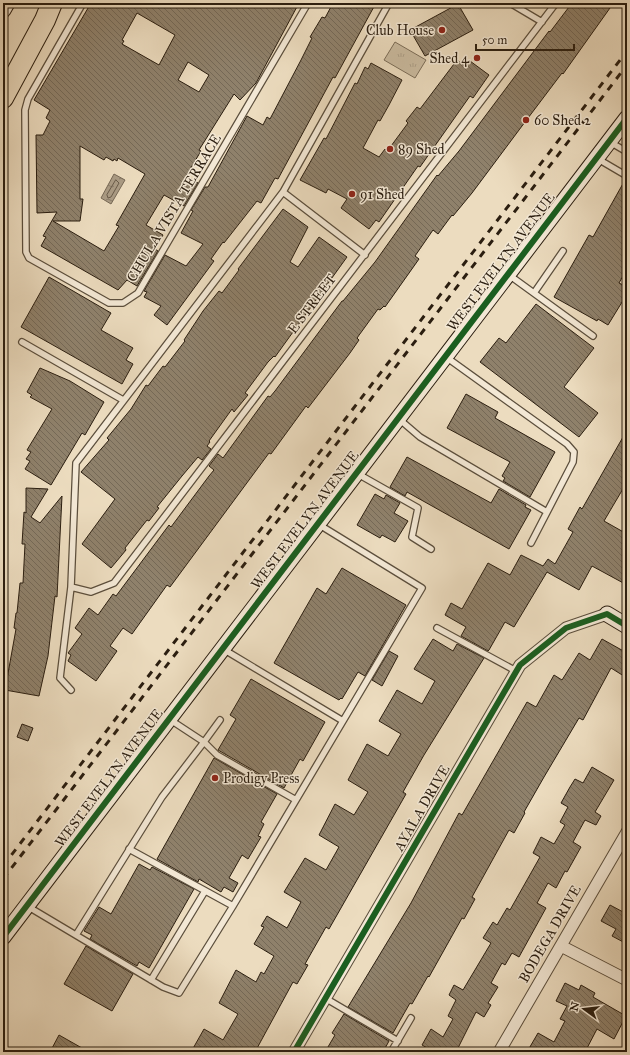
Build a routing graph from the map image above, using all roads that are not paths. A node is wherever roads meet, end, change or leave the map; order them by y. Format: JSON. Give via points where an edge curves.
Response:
{"nodes":[{"id":1,"x":7,"y":3,"type":"edge"},
{"id":2,"x":52,"y":3,"type":"edge"},
{"id":3,"x":84,"y":3,"type":"edge"},
{"id":4,"x":308,"y":3,"type":"edge"},
{"id":5,"x":389,"y":3,"type":"edge"},
{"id":6,"x":510,"y":3,"type":"edge"},
{"id":7,"x":556,"y":3,"type":"edge"},
{"id":8,"x":3,"y":10,"type":"edge"},
{"id":9,"x":542,"y":22,"type":"junction"},
{"id":10,"x":3,"y":98,"type":"edge"},
{"id":11,"x":627,"y":118,"type":"edge"},
{"id":12,"x":609,"y":141,"type":"junction"},
{"id":13,"x":627,"y":152,"type":"edge"},
{"id":14,"x":596,"y":158,"type":"junction"},
{"id":15,"x":627,"y":176,"type":"edge"},
{"id":16,"x":284,"y":192,"type":"junction"},
{"id":17,"x":563,"y":250,"type":"dead end"},
{"id":18,"x":365,"y":255,"type":"junction"},
{"id":19,"x":507,"y":273,"type":"junction"},
{"id":20,"x":534,"y":293,"type":"junction"},
{"id":21,"x":593,"y":336,"type":"dead end"},
{"id":22,"x":22,"y":342,"type":"dead end"},
{"id":23,"x":445,"y":356,"type":"junction"},
{"id":24,"x":123,"y":400,"type":"junction"},
{"id":25,"x":398,"y":418,"type":"junction"},
{"id":26,"x":356,"y":473,"type":"junction"},
{"id":27,"x":548,"y":512,"type":"junction"},
{"id":28,"x":317,"y":524,"type":"junction"},
{"id":29,"x":532,"y":543,"type":"dead end"},
{"id":30,"x":431,"y":549,"type":"dead end"},
{"id":31,"x":71,"y":587,"type":"junction"},
{"id":32,"x":607,"y":614,"type":"joint"},
{"id":33,"x":627,"y":626,"type":"edge"},
{"id":34,"x":437,"y":628,"type":"dead end"},
{"id":35,"x":222,"y":649,"type":"junction"},
{"id":36,"x":516,"y":671,"type":"junction"},
{"id":37,"x":71,"y":690,"type":"dead end"},
{"id":38,"x":168,"y":719,"type":"junction"},
{"id":39,"x":220,"y":720,"type":"dead end"},
{"id":40,"x":343,"y":721,"type":"junction"},
{"id":41,"x":204,"y":742,"type":"junction"},
{"id":42,"x":296,"y":800,"type":"junction"},
{"id":43,"x":627,"y":832,"type":"edge"},
{"id":44,"x":129,"y":849,"type":"junction"},
{"id":45,"x":205,"y":890,"type":"junction"},
{"id":46,"x":27,"y":906,"type":"junction"},
{"id":47,"x":233,"y":906,"type":"junction"},
{"id":48,"x":76,"y":935,"type":"junction"},
{"id":49,"x":3,"y":937,"type":"edge"},
{"id":50,"x":561,"y":946,"type":"junction"},
{"id":51,"x":151,"y":980,"type":"junction"},
{"id":52,"x":627,"y":980,"type":"edge"},
{"id":53,"x":325,"y":998,"type":"junction"},
{"id":54,"x":411,"y":1018,"type":"dead end"},
{"id":55,"x":398,"y":1041,"type":"junction"},
{"id":56,"x":294,"y":1052,"type":"edge"},
{"id":57,"x":391,"y":1052,"type":"edge"},
{"id":58,"x":499,"y":1052,"type":"edge"}],
"edges":[{"from":1,"to":8,"type":"main road"},
{"from":2,"to":10,"type":"highway","via":[[46,20]]},
{"from":3,"to":4,"type":"lane","name":"CHULA VISTA TERRACE","via":[[28,99],[26,252],[29,258],[109,302],[123,303],[138,293]]},
{"from":5,"to":16,"type":"lane"},
{"from":6,"to":9,"type":"lane"},
{"from":7,"to":9,"type":"lane","name":"E STREET"},
{"from":9,"to":18,"type":"lane","name":"E STREET"},
{"from":11,"to":12,"type":"main road","name":"WEST EVELYN AVENUE"},
{"from":12,"to":13,"type":"lane"},
{"from":12,"to":14,"type":"main road","name":"WEST EVELYN AVENUE"},
{"from":14,"to":15,"type":"lane"},
{"from":14,"to":19,"type":"main road","name":"WEST EVELYN AVENUE"},
{"from":16,"to":18,"type":"lane"},
{"from":16,"to":24,"type":"lane"},
{"from":17,"to":20,"type":"lane"},
{"from":18,"to":31,"type":"lane","name":"E STREET","via":[[114,583],[91,592]]},
{"from":19,"to":20,"type":"lane"},
{"from":19,"to":23,"type":"main road","name":"WEST EVELYN AVENUE"},
{"from":20,"to":21,"type":"lane"},
{"from":22,"to":24,"type":"lane"},
{"from":23,"to":25,"type":"main road","name":"WEST EVELYN AVENUE"},
{"from":23,"to":27,"type":"lane","via":[[567,444],[574,452],[573,462]]},
{"from":24,"to":31,"type":"lane","via":[[76,463]]},
{"from":25,"to":26,"type":"main road","name":"WEST EVELYN AVENUE"},
{"from":25,"to":27,"type":"lane","via":[[420,437]]},
{"from":26,"to":28,"type":"main road","name":"WEST EVELYN AVENUE"},
{"from":26,"to":30,"type":"lane","via":[[418,508],[412,537]]},
{"from":27,"to":29,"type":"lane"},
{"from":28,"to":35,"type":"main road","name":"WEST EVELYN AVENUE"},
{"from":28,"to":40,"type":"lane","via":[[422,588]]},
{"from":31,"to":37,"type":"lane","via":[[60,678]]},
{"from":32,"to":33,"type":"main road"},
{"from":32,"to":36,"type":"street","name":"AYALA DRIVE","via":[[566,628]]},
{"from":34,"to":36,"type":"lane"},
{"from":35,"to":38,"type":"main road","name":"WEST EVELYN AVENUE"},
{"from":35,"to":40,"type":"lane"},
{"from":36,"to":53,"type":"street","name":"AYALA DRIVE"},
{"from":38,"to":41,"type":"lane"},
{"from":38,"to":46,"type":"main road","name":"WEST EVELYN AVENUE"},
{"from":39,"to":41,"type":"lane"},
{"from":40,"to":42,"type":"lane"},
{"from":41,"to":42,"type":"lane","via":[[217,755]]},
{"from":41,"to":44,"type":"lane","via":[[162,797]]},
{"from":42,"to":47,"type":"lane"},
{"from":43,"to":50,"type":"street","name":"BODEGA DRIVE"},
{"from":44,"to":45,"type":"lane"},
{"from":44,"to":48,"type":"lane"},
{"from":45,"to":47,"type":"lane"},
{"from":45,"to":51,"type":"lane"},
{"from":46,"to":48,"type":"lane"},
{"from":46,"to":49,"type":"main road","name":"WEST EVELYN AVENUE"},
{"from":47,"to":51,"type":"lane","via":[[179,993]]},
{"from":48,"to":51,"type":"lane"},
{"from":50,"to":52,"type":"street"},
{"from":50,"to":58,"type":"street","name":"BODEGA DRIVE"},
{"from":53,"to":55,"type":"lane"},
{"from":53,"to":56,"type":"street","name":"AYALA DRIVE"},
{"from":54,"to":55,"type":"lane"},
{"from":55,"to":57,"type":"lane"}]}
